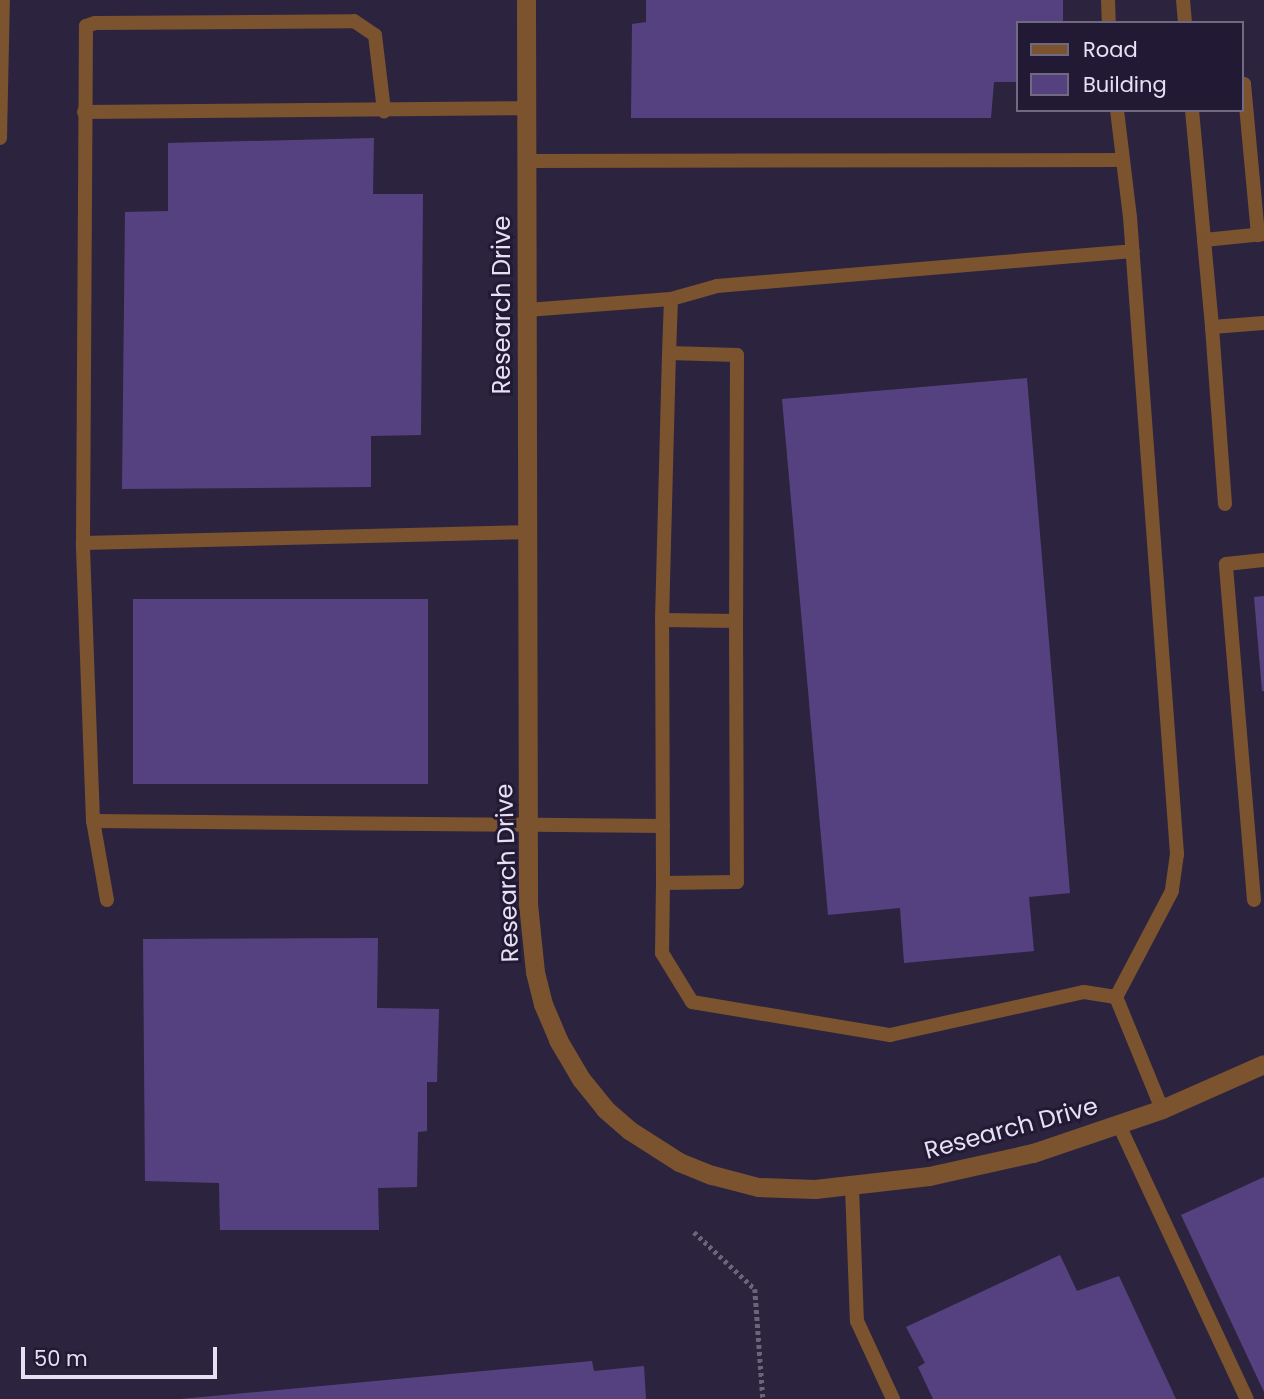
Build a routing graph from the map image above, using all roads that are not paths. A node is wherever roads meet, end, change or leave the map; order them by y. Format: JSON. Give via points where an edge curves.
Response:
{"nodes":[{"id":1,"x":3,"y":0,"type":"edge"},
{"id":2,"x":526,"y":0,"type":"edge"},
{"id":3,"x":1108,"y":0,"type":"edge"},
{"id":4,"x":1183,"y":0,"type":"edge"},
{"id":5,"x":1195,"y":0,"type":"edge"},
{"id":6,"x":1109,"y":21,"type":"edge"},
{"id":7,"x":1185,"y":21,"type":"edge"},
{"id":8,"x":1243,"y":85,"type":"edge"},
{"id":9,"x":526,"y":108,"type":"junction"},
{"id":10,"x":384,"y":111,"type":"junction"},
{"id":11,"x":84,"y":112,"type":"junction"},
{"id":12,"x":1117,"y":112,"type":"edge"},
{"id":13,"x":1192,"y":112,"type":"edge"},
{"id":14,"x":0,"y":138,"type":"edge"},
{"id":15,"x":1123,"y":160,"type":"junction"},
{"id":16,"x":526,"y":161,"type":"junction"},
{"id":17,"x":1261,"y":234,"type":"edge"},
{"id":18,"x":1204,"y":240,"type":"junction"},
{"id":19,"x":1133,"y":251,"type":"junction"},
{"id":20,"x":671,"y":299,"type":"junction"},
{"id":21,"x":527,"y":310,"type":"junction"},
{"id":22,"x":1264,"y":323,"type":"edge"},
{"id":23,"x":1212,"y":327,"type":"junction"},
{"id":24,"x":670,"y":353,"type":"junction"},
{"id":25,"x":1225,"y":504,"type":"dead end"},
{"id":26,"x":527,"y":531,"type":"junction"},
{"id":27,"x":83,"y":543,"type":"junction"},
{"id":28,"x":1264,"y":560,"type":"edge"},
{"id":29,"x":662,"y":620,"type":"junction"},
{"id":30,"x":736,"y":621,"type":"junction"},
{"id":31,"x":93,"y":821,"type":"junction"},
{"id":32,"x":663,"y":826,"type":"junction"},
{"id":33,"x":527,"y":827,"type":"junction"},
{"id":34,"x":663,"y":883,"type":"junction"},
{"id":35,"x":107,"y":900,"type":"dead end"},
{"id":36,"x":1254,"y":900,"type":"dead end"},
{"id":37,"x":1116,"y":997,"type":"junction"},
{"id":38,"x":1264,"y":1064,"type":"edge"},
{"id":39,"x":1162,"y":1109,"type":"junction"},
{"id":40,"x":1119,"y":1125,"type":"junction"},
{"id":41,"x":852,"y":1187,"type":"junction"},
{"id":42,"x":893,"y":1399,"type":"edge"},
{"id":43,"x":1247,"y":1399,"type":"edge"}],
"edges":[{"from":1,"to":14,"type":"lane"},
{"from":2,"to":9,"type":"street","name":"Research Drive"},
{"from":3,"to":6,"type":"lane"},
{"from":4,"to":5,"type":"lane"},
{"from":4,"to":7,"type":"lane"},
{"from":8,"to":17,"type":"lane"},
{"from":9,"to":10,"type":"lane"},
{"from":9,"to":16,"type":"street","name":"Research Drive"},
{"from":10,"to":11,"type":"lane"},
{"from":10,"to":11,"type":"lane","via":[[375,34],[354,22],[191,22],[86,26]]},
{"from":11,"to":27,"type":"lane"},
{"from":12,"to":15,"type":"lane"},
{"from":13,"to":18,"type":"lane"},
{"from":15,"to":16,"type":"lane"},
{"from":15,"to":19,"type":"lane"},
{"from":16,"to":21,"type":"street","name":"Research Drive"},
{"from":17,"to":18,"type":"lane"},
{"from":18,"to":23,"type":"lane"},
{"from":19,"to":20,"type":"lane","via":[[717,286]]},
{"from":19,"to":37,"type":"lane","via":[[1177,854],[1172,891]]},
{"from":20,"to":21,"type":"lane"},
{"from":20,"to":24,"type":"lane"},
{"from":21,"to":26,"type":"street","name":"Research Drive"},
{"from":22,"to":23,"type":"lane"},
{"from":23,"to":25,"type":"lane"},
{"from":24,"to":29,"type":"lane"},
{"from":24,"to":30,"type":"lane","via":[[737,355]]},
{"from":26,"to":27,"type":"lane"},
{"from":26,"to":33,"type":"street","name":"Research Drive"},
{"from":27,"to":31,"type":"lane"},
{"from":28,"to":36,"type":"lane","via":[[1226,564]]},
{"from":29,"to":30,"type":"lane"},
{"from":29,"to":32,"type":"lane"},
{"from":30,"to":34,"type":"lane","via":[[737,882]]},
{"from":31,"to":33,"type":"lane","via":[[473,822]]},
{"from":31,"to":35,"type":"lane"},
{"from":32,"to":33,"type":"lane"},
{"from":32,"to":34,"type":"lane"},
{"from":33,"to":41,"type":"street","name":"Research Drive","via":[[530,939],[543,1004],[581,1079],[605,1109],[654,1148],[712,1175],[758,1187]]},
{"from":34,"to":37,"type":"lane","via":[[662,953],[692,1002],[890,1035],[1084,992]]},
{"from":37,"to":39,"type":"lane"},
{"from":38,"to":39,"type":"street","name":"Research Drive"},
{"from":39,"to":40,"type":"street","name":"Research Drive"},
{"from":40,"to":41,"type":"street","name":"Research Drive","via":[[983,1165]]},
{"from":40,"to":43,"type":"lane"},
{"from":41,"to":42,"type":"lane","via":[[857,1321]]}]}
